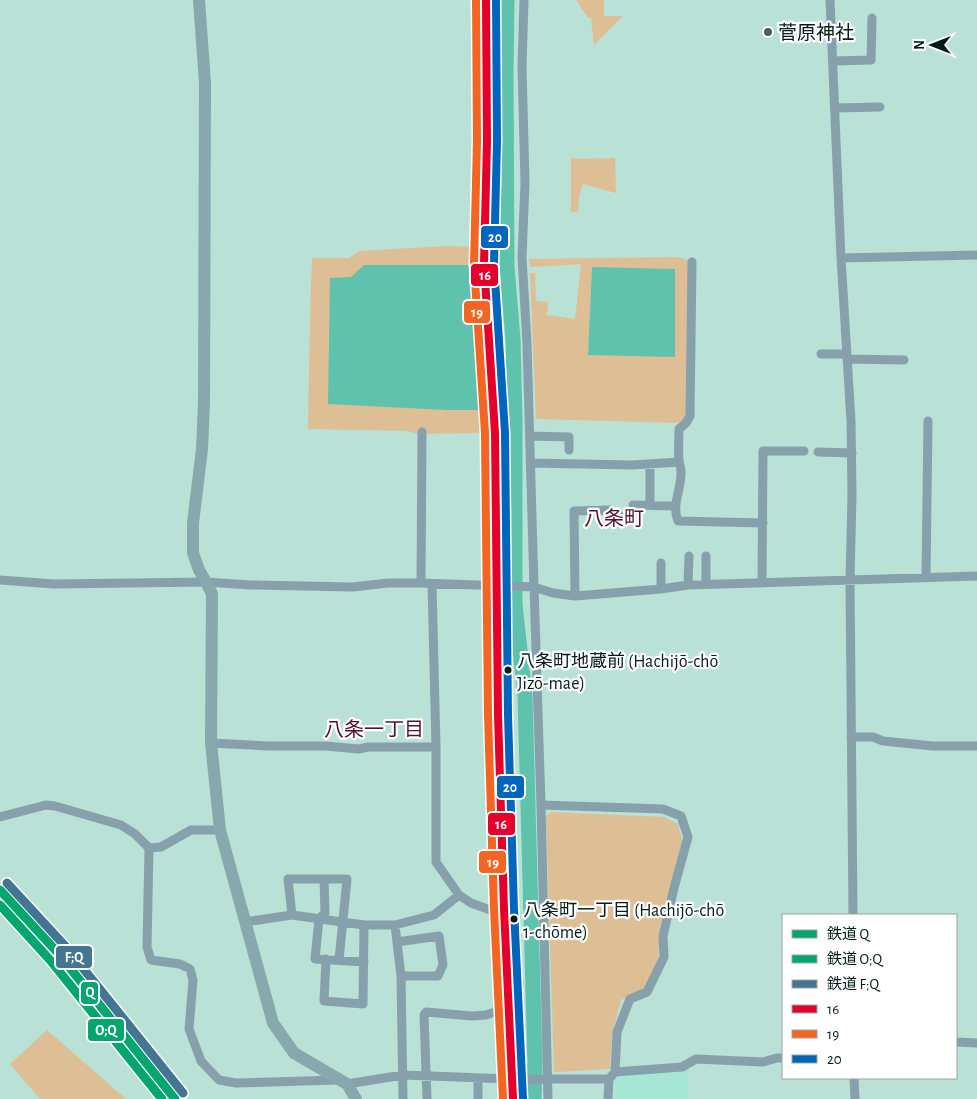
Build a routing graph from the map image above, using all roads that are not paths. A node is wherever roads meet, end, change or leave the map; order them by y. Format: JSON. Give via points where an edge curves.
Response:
{"nodes":[{"id":1,"x":200,"y":0,"type":"edge"},
{"id":2,"x":486,"y":0,"type":"edge"},
{"id":3,"x":524,"y":0,"type":"edge"},
{"id":4,"x":830,"y":0,"type":"edge"},
{"id":5,"x":872,"y":18,"type":"dead end"},
{"id":6,"x":832,"y":61,"type":"junction"},
{"id":7,"x":880,"y":107,"type":"dead end"},
{"id":8,"x":835,"y":108,"type":"junction"},
{"id":9,"x":977,"y":256,"type":"edge"},
{"id":10,"x":841,"y":258,"type":"junction"},
{"id":11,"x":692,"y":262,"type":"dead end"},
{"id":12,"x":821,"y":354,"type":"dead end"},
{"id":13,"x":847,"y":357,"type":"junction"},
{"id":14,"x":904,"y":360,"type":"dead end"},
{"id":15,"x":928,"y":420,"type":"dead end"},
{"id":16,"x":422,"y":432,"type":"dead end"},
{"id":17,"x":530,"y":436,"type":"junction"},
{"id":18,"x":568,"y":450,"type":"dead end"},
{"id":19,"x":804,"y":451,"type":"dead end"},
{"id":20,"x":818,"y":452,"type":"dead end"},
{"id":21,"x":852,"y":453,"type":"junction"},
{"id":22,"x":679,"y":462,"type":"junction"},
{"id":23,"x":531,"y":463,"type":"junction"},
{"id":24,"x":650,"y":464,"type":"junction"},
{"id":25,"x":632,"y":505,"type":"dead end"},
{"id":26,"x":650,"y":505,"type":"junction"},
{"id":27,"x":675,"y":506,"type":"junction"},
{"id":28,"x":619,"y":523,"type":"dead end"},
{"id":29,"x":763,"y":523,"type":"junction"},
{"id":30,"x":689,"y":556,"type":"dead end"},
{"id":31,"x":706,"y":556,"type":"dead end"},
{"id":32,"x":661,"y":563,"type":"dead end"},
{"id":33,"x":977,"y":576,"type":"edge"},
{"id":34,"x":926,"y":578,"type":"junction"},
{"id":35,"x":0,"y":580,"type":"edge"},
{"id":36,"x":850,"y":580,"type":"junction"},
{"id":37,"x":206,"y":582,"type":"junction"},
{"id":38,"x":762,"y":582,"type":"junction"},
{"id":39,"x":421,"y":583,"type":"junction"},
{"id":40,"x":432,"y":584,"type":"junction"},
{"id":41,"x":706,"y":584,"type":"junction"},
{"id":42,"x":688,"y":585,"type":"junction"},
{"id":43,"x":500,"y":586,"type":"junction"},
{"id":44,"x":532,"y":587,"type":"junction"},
{"id":45,"x":661,"y":589,"type":"junction"},
{"id":46,"x":575,"y":596,"type":"junction"},
{"id":47,"x":851,"y":737,"type":"junction"},
{"id":48,"x":211,"y":743,"type":"junction"},
{"id":49,"x":977,"y":746,"type":"edge"},
{"id":50,"x":436,"y":747,"type":"junction"},
{"id":51,"x":541,"y":805,"type":"junction"},
{"id":52,"x":0,"y":817,"type":"edge"},
{"id":53,"x":220,"y":830,"type":"junction"},
{"id":54,"x":149,"y":848,"type":"junction"},
{"id":55,"x":324,"y":879,"type":"junction"},
{"id":56,"x":459,"y":895,"type":"junction"},
{"id":57,"x":504,"y":909,"type":"junction"},
{"id":58,"x":493,"y":911,"type":"junction"},
{"id":59,"x":853,"y":914,"type":"edge"},
{"id":60,"x":292,"y":915,"type":"junction"},
{"id":61,"x":319,"y":919,"type":"junction"},
{"id":62,"x":246,"y":922,"type":"junction"},
{"id":63,"x":343,"y":922,"type":"junction"},
{"id":64,"x":395,"y":924,"type":"junction"},
{"id":65,"x":364,"y":925,"type":"junction"},
{"id":66,"x":397,"y":942,"type":"junction"},
{"id":67,"x":326,"y":959,"type":"junction"},
{"id":68,"x":339,"y":960,"type":"junction"},
{"id":69,"x":364,"y":962,"type":"junction"},
{"id":70,"x":401,"y":976,"type":"junction"},
{"id":71,"x":501,"y":1010,"type":"junction"},
{"id":72,"x":511,"y":1033,"type":"junction"},
{"id":73,"x":957,"y":1042,"type":"edge"},
{"id":74,"x":977,"y":1043,"type":"edge"},
{"id":75,"x":782,"y":1058,"type":"edge"},
{"id":76,"x":403,"y":1075,"type":"junction"},
{"id":77,"x":426,"y":1076,"type":"junction"},
{"id":78,"x":612,"y":1076,"type":"junction"},
{"id":79,"x":478,"y":1078,"type":"junction"},
{"id":80,"x":854,"y":1079,"type":"edge"},
{"id":81,"x":514,"y":1080,"type":"junction"},
{"id":82,"x":545,"y":1080,"type":"junction"},
{"id":83,"x":343,"y":1082,"type":"junction"},
{"id":84,"x":356,"y":1099,"type":"edge"},
{"id":85,"x":403,"y":1099,"type":"edge"},
{"id":86,"x":427,"y":1099,"type":"edge"},
{"id":87,"x":478,"y":1099,"type":"edge"},
{"id":88,"x":513,"y":1099,"type":"edge"},
{"id":89,"x":548,"y":1099,"type":"edge"},
{"id":90,"x":608,"y":1099,"type":"edge"},
{"id":91,"x":855,"y":1099,"type":"edge"}],
"edges":[{"from":1,"to":37,"type":"street","via":[[205,83],[204,394],[193,553]]},
{"from":2,"to":43,"type":"street","via":[[484,264],[495,433]]},
{"from":3,"to":17,"type":"street","via":[[522,257]]},
{"from":4,"to":6,"type":"street"},
{"from":5,"to":6,"type":"street","via":[[871,60]]},
{"from":6,"to":8,"type":"street"},
{"from":7,"to":8,"type":"street"},
{"from":8,"to":10,"type":"street"},
{"from":9,"to":10,"type":"street"},
{"from":10,"to":13,"type":"street"},
{"from":11,"to":22,"type":"street","via":[[690,416],[679,429]]},
{"from":12,"to":13,"type":"street"},
{"from":13,"to":14,"type":"street"},
{"from":13,"to":21,"type":"street"},
{"from":15,"to":34,"type":"street"},
{"from":16,"to":39,"type":"street"},
{"from":17,"to":18,"type":"street","via":[[569,437]]},
{"from":17,"to":23,"type":"street"},
{"from":19,"to":29,"type":"street","via":[[763,451]]},
{"from":20,"to":21,"type":"street"},
{"from":21,"to":36,"type":"street"},
{"from":22,"to":24,"type":"street"},
{"from":22,"to":27,"type":"street","via":[[681,482]]},
{"from":23,"to":24,"type":"street"},
{"from":23,"to":44,"type":"street"},
{"from":24,"to":26,"type":"street"},
{"from":25,"to":26,"type":"street"},
{"from":26,"to":27,"type":"street"},
{"from":27,"to":29,"type":"street","via":[[678,521]]},
{"from":28,"to":46,"type":"street","via":[[619,516],[611,510],[574,511]]},
{"from":29,"to":38,"type":"street"},
{"from":30,"to":42,"type":"street"},
{"from":31,"to":41,"type":"street"},
{"from":32,"to":45,"type":"street"},
{"from":33,"to":34,"type":"street"},
{"from":34,"to":36,"type":"street"},
{"from":35,"to":37,"type":"street","via":[[50,584]]},
{"from":36,"to":38,"type":"street"},
{"from":36,"to":47,"type":"street"},
{"from":37,"to":39,"type":"street","via":[[353,587]]},
{"from":37,"to":48,"type":"street","via":[[212,594]]},
{"from":38,"to":41,"type":"street"},
{"from":39,"to":40,"type":"street"},
{"from":40,"to":43,"type":"street"},
{"from":40,"to":50,"type":"street"},
{"from":41,"to":42,"type":"street"},
{"from":42,"to":45,"type":"street"},
{"from":43,"to":44,"type":"street"},
{"from":43,"to":57,"type":"street","via":[[498,715]]},
{"from":44,"to":46,"type":"street"},
{"from":44,"to":51,"type":"street"},
{"from":45,"to":46,"type":"street"},
{"from":47,"to":49,"type":"street","via":[[933,746]]},
{"from":47,"to":59,"type":"street"},
{"from":48,"to":50,"type":"street","via":[[359,749]]},
{"from":48,"to":53,"type":"street"},
{"from":50,"to":56,"type":"street","via":[[436,862]]},
{"from":51,"to":78,"type":"street","via":[[663,809],[681,816],[688,837],[663,936],[664,957],[647,992],[630,999],[617,1032]]},
{"from":51,"to":82,"type":"street"},
{"from":52,"to":54,"type":"street","via":[[56,806],[122,825]]},
{"from":53,"to":54,"type":"street","via":[[191,830],[161,847]]},
{"from":53,"to":62,"type":"street"},
{"from":54,"to":83,"type":"street","via":[[147,947],[152,960],[180,964],[190,969],[193,980],[189,1029],[201,1061],[219,1080],[236,1083]]},
{"from":55,"to":60,"type":"street","via":[[288,879]]},
{"from":55,"to":61,"type":"street","via":[[325,913]]},
{"from":55,"to":63,"type":"street","via":[[347,879]]},
{"from":56,"to":58,"type":"street"},
{"from":56,"to":64,"type":"street","via":[[434,915]]},
{"from":57,"to":58,"type":"street"},
{"from":57,"to":72,"type":"street"},
{"from":58,"to":71,"type":"street"},
{"from":60,"to":61,"type":"street"},
{"from":60,"to":62,"type":"street"},
{"from":61,"to":63,"type":"street"},
{"from":61,"to":67,"type":"street","via":[[315,959]]},
{"from":62,"to":83,"type":"street","via":[[273,1023],[294,1053]]},
{"from":63,"to":65,"type":"street"},
{"from":63,"to":68,"type":"street"},
{"from":64,"to":65,"type":"street"},
{"from":64,"to":66,"type":"street"},
{"from":65,"to":69,"type":"street"},
{"from":66,"to":70,"type":"street"},
{"from":66,"to":70,"type":"street","via":[[439,936],[442,965],[438,976]]},
{"from":67,"to":68,"type":"street"},
{"from":67,"to":69,"type":"street","via":[[324,1001],[363,1004]]},
{"from":68,"to":69,"type":"street"},
{"from":70,"to":76,"type":"street"},
{"from":71,"to":72,"type":"street"},
{"from":71,"to":77,"type":"street","via":[[472,1016],[426,1012]]},
{"from":72,"to":81,"type":"street"},
{"from":73,"to":74,"type":"street"},
{"from":75,"to":78,"type":"street","via":[[763,1062],[696,1059],[682,1067]]},
{"from":76,"to":77,"type":"street"},
{"from":76,"to":83,"type":"street"},
{"from":76,"to":85,"type":"street"},
{"from":77,"to":79,"type":"street"},
{"from":77,"to":86,"type":"street"},
{"from":78,"to":82,"type":"street"},
{"from":78,"to":90,"type":"street"},
{"from":79,"to":81,"type":"street"},
{"from":79,"to":87,"type":"street"},
{"from":80,"to":91,"type":"street"},
{"from":81,"to":82,"type":"street"},
{"from":81,"to":88,"type":"street"},
{"from":82,"to":89,"type":"street"},
{"from":83,"to":84,"type":"street"}]}
